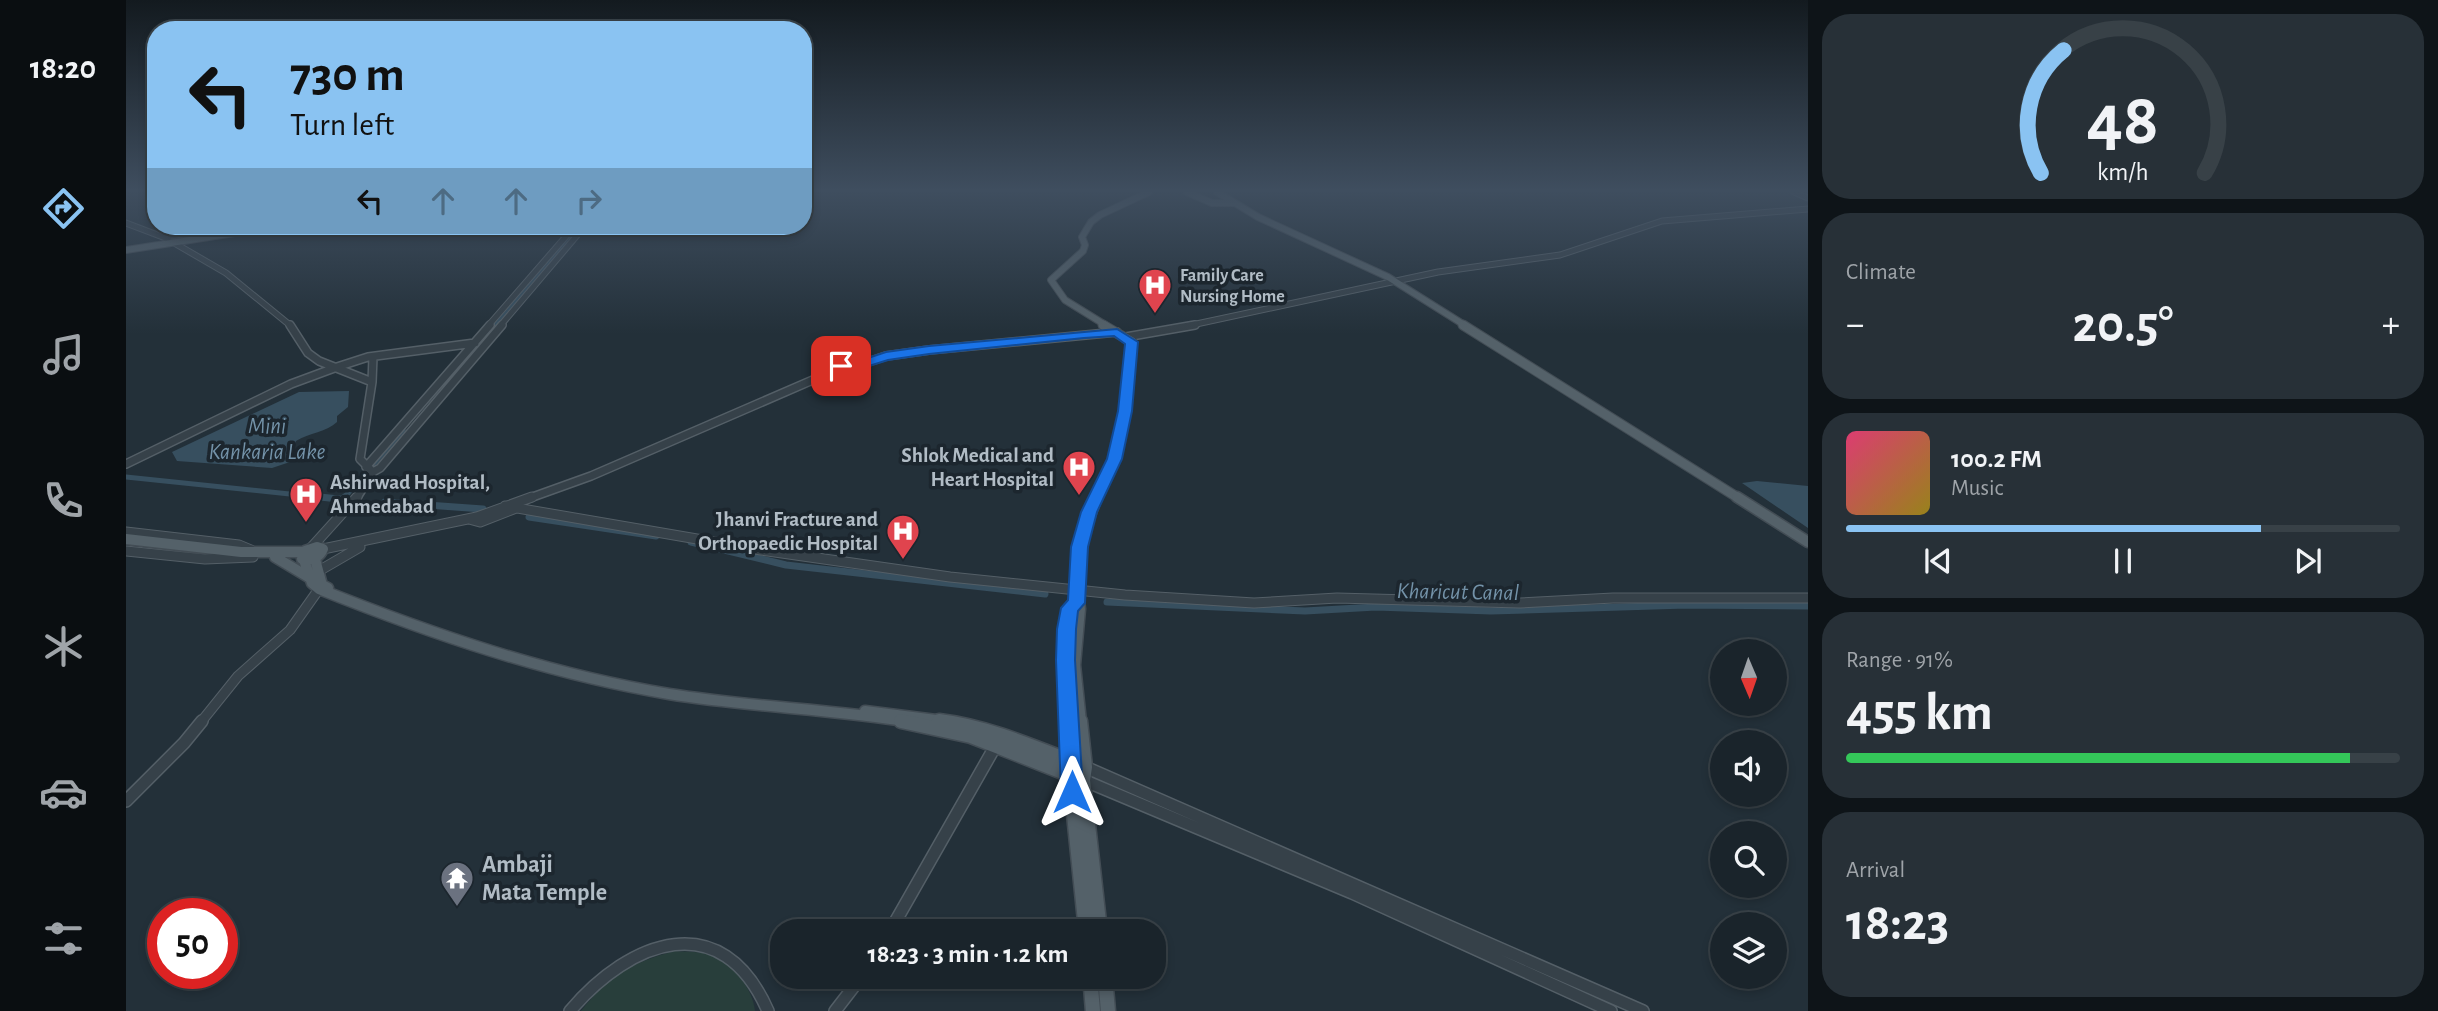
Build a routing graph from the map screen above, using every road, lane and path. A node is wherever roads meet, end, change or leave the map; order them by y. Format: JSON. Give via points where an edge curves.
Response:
{"nodes":[{"id":1,"x":179,"y":239,"type":"edge"},
{"id":2,"x":187,"y":239,"type":"edge"},
{"id":3,"x":564,"y":239,"type":"edge"},
{"id":4,"x":574,"y":239,"type":"edge"},
{"id":5,"x":1083,"y":239,"type":"edge"},
{"id":6,"x":1309,"y":239,"type":"edge"},
{"id":7,"x":1614,"y":239,"type":"edge"},
{"id":8,"x":176,"y":244,"type":"dead end"},
{"id":9,"x":126,"y":248,"type":"edge"},
{"id":10,"x":1398,"y":282,"type":"junction"},
{"id":11,"x":509,"y":303,"type":"junction"},
{"id":12,"x":519,"y":303,"type":"junction"},
{"id":13,"x":1114,"y":331,"type":"junction"},
{"id":14,"x":1129,"y":340,"type":"junction"},
{"id":15,"x":475,"y":343,"type":"junction"},
{"id":16,"x":373,"y":357,"type":"junction"},
{"id":17,"x":337,"y":367,"type":"junction"},
{"id":18,"x":372,"y":382,"type":"junction"},
{"id":19,"x":126,"y":464,"type":"edge"},
{"id":20,"x":370,"y":469,"type":"junction"},
{"id":21,"x":514,"y":508,"type":"junction"},
{"id":22,"x":468,"y":519,"type":"junction"},
{"id":23,"x":480,"y":522,"type":"junction"},
{"id":24,"x":126,"y":532,"type":"edge"},
{"id":25,"x":126,"y":539,"type":"edge"},
{"id":26,"x":1808,"y":540,"type":"edge"},
{"id":27,"x":126,"y":545,"type":"edge"},
{"id":28,"x":360,"y":547,"type":"junction"},
{"id":29,"x":314,"y":550,"type":"junction"},
{"id":30,"x":126,"y":551,"type":"edge"},
{"id":31,"x":288,"y":552,"type":"junction"},
{"id":32,"x":238,"y":554,"type":"junction"},
{"id":33,"x":255,"y":555,"type":"junction"},
{"id":34,"x":275,"y":557,"type":"junction"},
{"id":35,"x":313,"y":575,"type":"junction"},
{"id":36,"x":319,"y":589,"type":"junction"},
{"id":37,"x":1077,"y":596,"type":"junction"},
{"id":38,"x":1808,"y":598,"type":"edge"},
{"id":39,"x":998,"y":741,"type":"junction"},
{"id":40,"x":1078,"y":772,"type":"junction"},
{"id":41,"x":126,"y":801,"type":"edge"},
{"id":42,"x":1080,"y":809,"type":"junction"},
{"id":43,"x":897,"y":919,"type":"edge"},
{"id":44,"x":1085,"y":919,"type":"edge"},
{"id":45,"x":1098,"y":919,"type":"edge"},
{"id":46,"x":852,"y":989,"type":"edge"},
{"id":47,"x":1091,"y":989,"type":"edge"},
{"id":48,"x":1106,"y":989,"type":"edge"},
{"id":49,"x":570,"y":1011,"type":"edge"},
{"id":50,"x":768,"y":1011,"type":"edge"},
{"id":51,"x":835,"y":1011,"type":"edge"},
{"id":52,"x":1093,"y":1011,"type":"edge"},
{"id":53,"x":1108,"y":1011,"type":"edge"},
{"id":54,"x":1611,"y":1011,"type":"edge"},
{"id":55,"x":1643,"y":1011,"type":"edge"}],
"edges":[{"from":1,"to":9,"type":"main road"},
{"from":2,"to":9,"type":"main road"},
{"from":3,"to":11,"type":"street"},
{"from":4,"to":12,"type":"street"},
{"from":5,"to":13,"type":"main road","via":[[1083,251],[1051,280],[1052,285],[1074,307]]},
{"from":6,"to":10,"type":"main road"},
{"from":7,"to":10,"type":"street","via":[[1566,256]]},
{"from":8,"to":17,"type":"street","via":[[250,292],[290,324],[309,353]]},
{"from":10,"to":14,"type":"street"},
{"from":10,"to":26,"type":"main road"},
{"from":11,"to":12,"type":"street"},
{"from":11,"to":15,"type":"street"},
{"from":12,"to":20,"type":"street","via":[[380,468]]},
{"from":13,"to":14,"type":"main road"},
{"from":13,"to":21,"type":"street","via":[[929,350],[849,364],[604,475]]},
{"from":14,"to":37,"type":"main road","via":[[1125,411],[1115,459],[1089,512],[1080,547]]},
{"from":15,"to":16,"type":"street"},
{"from":15,"to":20,"type":"street"},
{"from":16,"to":17,"type":"street"},
{"from":16,"to":18,"type":"street"},
{"from":17,"to":18,"type":"street"},
{"from":17,"to":19,"type":"street","via":[[291,384]]},
{"from":18,"to":20,"type":"street","via":[[360,458]]},
{"from":20,"to":29,"type":"street","via":[[360,494]]},
{"from":21,"to":22,"type":"street"},
{"from":21,"to":23,"type":"street","via":[[504,518]]},
{"from":21,"to":37,"type":"street","via":[[772,552]]},
{"from":22,"to":23,"type":"street"},
{"from":22,"to":29,"type":"street"},
{"from":23,"to":28,"type":"street"},
{"from":24,"to":33,"type":"street","via":[[239,545]]},
{"from":25,"to":32,"type":"main road"},
{"from":27,"to":32,"type":"main road"},
{"from":28,"to":29,"type":"street"},
{"from":28,"to":35,"type":"street"},
{"from":29,"to":31,"type":"main road"},
{"from":29,"to":31,"type":"main road"},
{"from":29,"to":34,"type":"main road"},
{"from":29,"to":35,"type":"main road"},
{"from":30,"to":33,"type":"street","via":[[223,561]]},
{"from":31,"to":33,"type":"main road"},
{"from":32,"to":33,"type":"main road"},
{"from":33,"to":34,"type":"main road"},
{"from":34,"to":35,"type":"main road"},
{"from":35,"to":36,"type":"main road"},
{"from":35,"to":39,"type":"main road","via":[[322,585],[375,608],[627,683],[718,698],[957,723]]},
{"from":36,"to":39,"type":"main road","via":[[474,644],[625,687],[928,727]]},
{"from":36,"to":41,"type":"street","via":[[290,630],[238,676],[184,743]]},
{"from":37,"to":38,"type":"street","via":[[1254,603],[1337,598],[1520,603]]},
{"from":37,"to":40,"type":"main road"},
{"from":39,"to":40,"type":"main road"},
{"from":39,"to":43,"type":"street"},
{"from":40,"to":42,"type":"main road"},
{"from":40,"to":54,"type":"street"},
{"from":40,"to":55,"type":"street"},
{"from":42,"to":44,"type":"main road"},
{"from":42,"to":45,"type":"main road"},
{"from":46,"to":51,"type":"street"},
{"from":47,"to":52,"type":"main road"},
{"from":48,"to":53,"type":"main road"},
{"from":49,"to":50,"type":"street","via":[[590,987],[631,958],[677,944],[725,953],[748,971]]}]}
